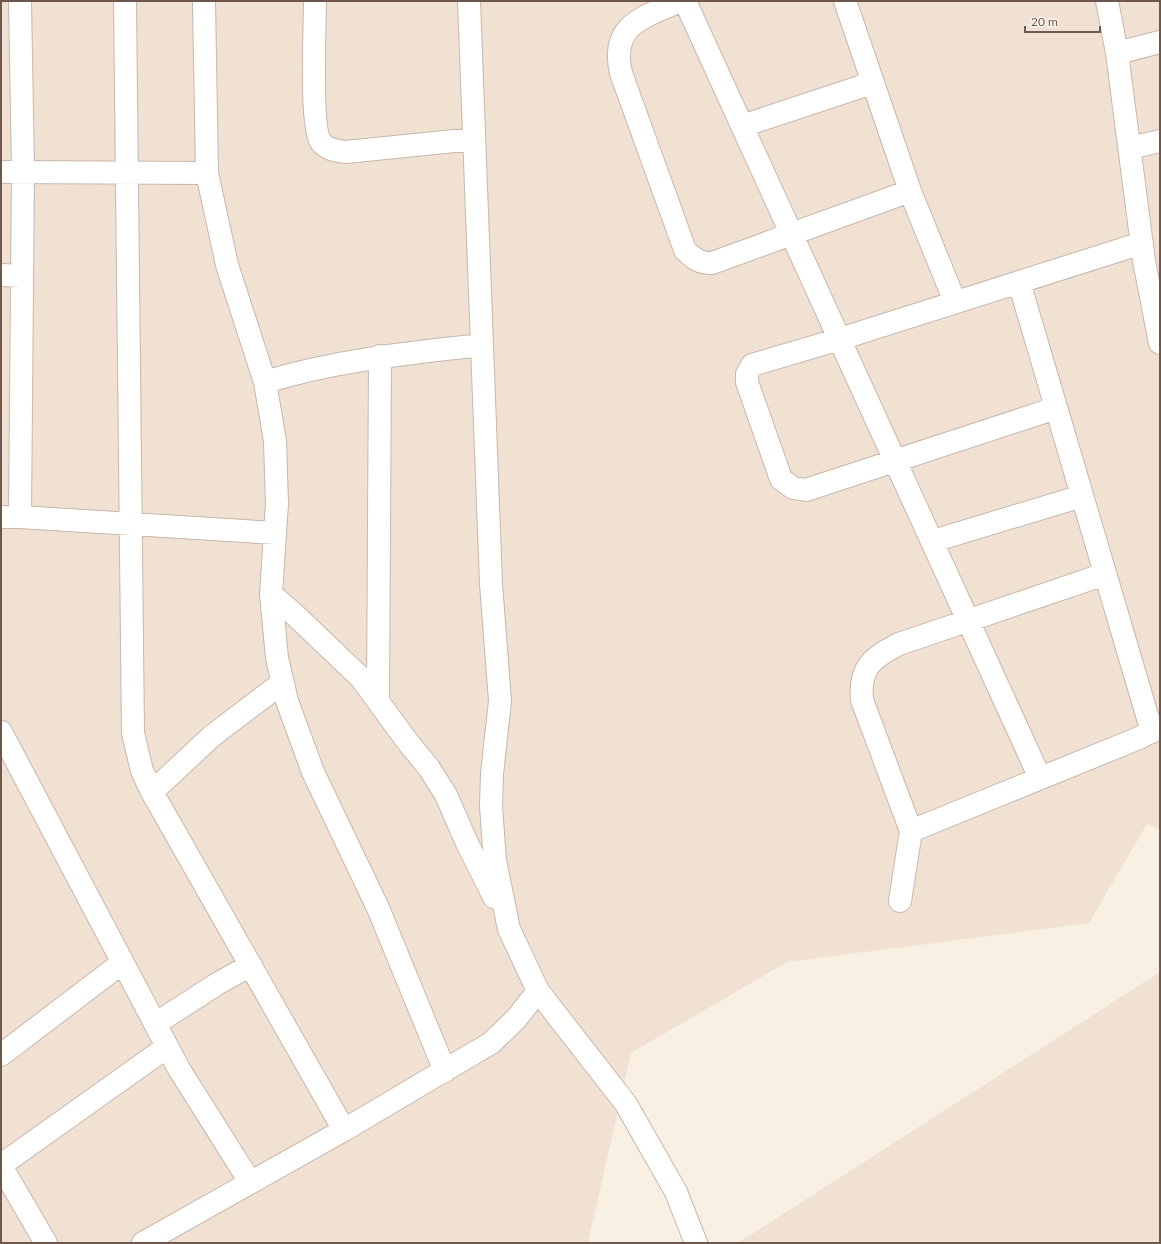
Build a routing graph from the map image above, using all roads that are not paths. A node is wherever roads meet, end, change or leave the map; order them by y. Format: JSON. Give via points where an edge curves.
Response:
{"nodes":[{"id":1,"x":20,"y":1,"type":"edge"},
{"id":2,"x":125,"y":1,"type":"edge"},
{"id":3,"x":204,"y":1,"type":"edge"},
{"id":4,"x":315,"y":1,"type":"edge"},
{"id":5,"x":469,"y":1,"type":"edge"},
{"id":6,"x":680,"y":1,"type":"edge"},
{"id":7,"x":685,"y":1,"type":"edge"},
{"id":8,"x":845,"y":1,"type":"edge"},
{"id":9,"x":1107,"y":1,"type":"edge"},
{"id":10,"x":1160,"y":42,"type":"edge"},
{"id":11,"x":1117,"y":54,"type":"junction"},
{"id":12,"x":872,"y":83,"type":"junction"},
{"id":13,"x":742,"y":126,"type":"junction"},
{"id":14,"x":474,"y":140,"type":"junction"},
{"id":15,"x":1160,"y":141,"type":"edge"},
{"id":16,"x":1130,"y":148,"type":"junction"},
{"id":17,"x":23,"y":170,"type":"junction"},
{"id":18,"x":1,"y":172,"type":"edge"},
{"id":19,"x":127,"y":172,"type":"junction"},
{"id":20,"x":207,"y":173,"type":"junction"},
{"id":21,"x":910,"y":191,"type":"junction"},
{"id":22,"x":791,"y":234,"type":"junction"},
{"id":23,"x":1142,"y":243,"type":"junction"},
{"id":24,"x":11,"y":276,"type":"edge"},
{"id":25,"x":1019,"y":282,"type":"junction"},
{"id":26,"x":955,"y":302,"type":"junction"},
{"id":27,"x":840,"y":339,"type":"junction"},
{"id":28,"x":1160,"y":343,"type":"edge"},
{"id":29,"x":482,"y":344,"type":"junction"},
{"id":30,"x":380,"y":356,"type":"junction"},
{"id":31,"x":265,"y":382,"type":"junction"},
{"id":32,"x":1056,"y":408,"type":"junction"},
{"id":33,"x":894,"y":460,"type":"junction"},
{"id":34,"x":1082,"y":496,"type":"junction"},
{"id":35,"x":10,"y":517,"type":"edge"},
{"id":36,"x":129,"y":524,"type":"junction"},
{"id":37,"x":275,"y":533,"type":"junction"},
{"id":38,"x":933,"y":541,"type":"junction"},
{"id":39,"x":1105,"y":574,"type":"junction"},
{"id":40,"x":271,"y":594,"type":"junction"},
{"id":41,"x":969,"y":621,"type":"junction"},
{"id":42,"x":283,"y":682,"type":"junction"},
{"id":43,"x":378,"y":701,"type":"junction"},
{"id":44,"x":1,"y":732,"type":"edge"},
{"id":45,"x":1153,"y":735,"type":"edge"},
{"id":46,"x":1040,"y":778,"type":"junction"},
{"id":47,"x":152,"y":792,"type":"junction"},
{"id":48,"x":911,"y":831,"type":"junction"},
{"id":49,"x":900,"y":902,"type":"dead end"},
{"id":50,"x":509,"y":929,"type":"junction"},
{"id":51,"x":122,"y":963,"type":"junction"},
{"id":52,"x":251,"y":965,"type":"junction"},
{"id":53,"x":538,"y":991,"type":"junction"},
{"id":54,"x":155,"y":1024,"type":"junction"},
{"id":55,"x":167,"y":1047,"type":"junction"},
{"id":56,"x":1,"y":1055,"type":"edge"},
{"id":57,"x":445,"y":1071,"type":"junction"},
{"id":58,"x":344,"y":1130,"type":"junction"},
{"id":59,"x":1,"y":1165,"type":"edge"},
{"id":60,"x":250,"y":1182,"type":"junction"},
{"id":61,"x":46,"y":1243,"type":"edge"},
{"id":62,"x":142,"y":1243,"type":"edge"},
{"id":63,"x":696,"y":1243,"type":"edge"}],
"edges":[{"from":1,"to":17,"type":"street"},
{"from":2,"to":19,"type":"street"},
{"from":3,"to":20,"type":"street"},
{"from":4,"to":14,"type":"street","via":[[315,122],[321,141],[332,150],[346,152]]},
{"from":5,"to":14,"type":"street"},
{"from":6,"to":22,"type":"street","via":[[636,21],[625,32],[617,58],[685,250],[702,263],[712,263]]},
{"from":7,"to":13,"type":"street"},
{"from":8,"to":12,"type":"street"},
{"from":9,"to":11,"type":"street"},
{"from":10,"to":11,"type":"street"},
{"from":11,"to":16,"type":"street"},
{"from":12,"to":13,"type":"street"},
{"from":12,"to":21,"type":"street"},
{"from":13,"to":22,"type":"street"},
{"from":14,"to":29,"type":"street"},
{"from":15,"to":16,"type":"street"},
{"from":16,"to":23,"type":"street"},
{"from":17,"to":18,"type":"street"},
{"from":17,"to":19,"type":"street"},
{"from":17,"to":24,"type":"street"},
{"from":19,"to":20,"type":"street"},
{"from":19,"to":36,"type":"street"},
{"from":20,"to":31,"type":"street","via":[[227,265]]},
{"from":21,"to":22,"type":"street"},
{"from":21,"to":26,"type":"street"},
{"from":22,"to":27,"type":"street"},
{"from":23,"to":25,"type":"street"},
{"from":23,"to":28,"type":"street"},
{"from":24,"to":35,"type":"street"},
{"from":25,"to":26,"type":"street"},
{"from":25,"to":32,"type":"street"},
{"from":26,"to":27,"type":"street"},
{"from":27,"to":33,"type":"street"},
{"from":27,"to":33,"type":"street","via":[[752,366],[747,374],[747,382],[781,480],[793,488],[806,490]]},
{"from":29,"to":30,"type":"street"},
{"from":29,"to":50,"type":"street","via":[[491,584],[500,701],[491,806],[495,862]]},
{"from":30,"to":31,"type":"street","via":[[305,370]]},
{"from":30,"to":43,"type":"street"},
{"from":31,"to":37,"type":"street","via":[[275,441]]},
{"from":32,"to":33,"type":"street"},
{"from":32,"to":34,"type":"street"},
{"from":33,"to":38,"type":"street"},
{"from":34,"to":38,"type":"street"},
{"from":34,"to":39,"type":"street"},
{"from":35,"to":36,"type":"street"},
{"from":36,"to":37,"type":"street"},
{"from":36,"to":47,"type":"street","via":[[132,733],[142,771]]},
{"from":37,"to":40,"type":"street"},
{"from":38,"to":41,"type":"street"},
{"from":39,"to":41,"type":"street"},
{"from":39,"to":45,"type":"street"},
{"from":40,"to":42,"type":"street","via":[[277,658]]},
{"from":40,"to":43,"type":"street","via":[[361,678]]},
{"from":41,"to":46,"type":"street"},
{"from":41,"to":48,"type":"street","via":[[899,644],[877,656],[867,668],[861,688],[862,700]]},
{"from":42,"to":47,"type":"street","via":[[212,736]]},
{"from":42,"to":57,"type":"street","via":[[287,701],[313,772],[378,908]]},
{"from":43,"to":50,"type":"street","via":[[437,779]]},
{"from":44,"to":51,"type":"street"},
{"from":45,"to":46,"type":"street"},
{"from":46,"to":48,"type":"street"},
{"from":47,"to":52,"type":"street"},
{"from":48,"to":49,"type":"street"},
{"from":50,"to":53,"type":"street"},
{"from":51,"to":54,"type":"street"},
{"from":51,"to":56,"type":"street"},
{"from":52,"to":54,"type":"street"},
{"from":52,"to":58,"type":"street"},
{"from":53,"to":57,"type":"street","via":[[491,1043]]},
{"from":53,"to":63,"type":"street","via":[[626,1104],[676,1192]]},
{"from":54,"to":55,"type":"street"},
{"from":55,"to":59,"type":"street"},
{"from":55,"to":60,"type":"street"},
{"from":57,"to":58,"type":"street"},
{"from":58,"to":60,"type":"street"},
{"from":59,"to":61,"type":"street"},
{"from":60,"to":62,"type":"street"}]}
